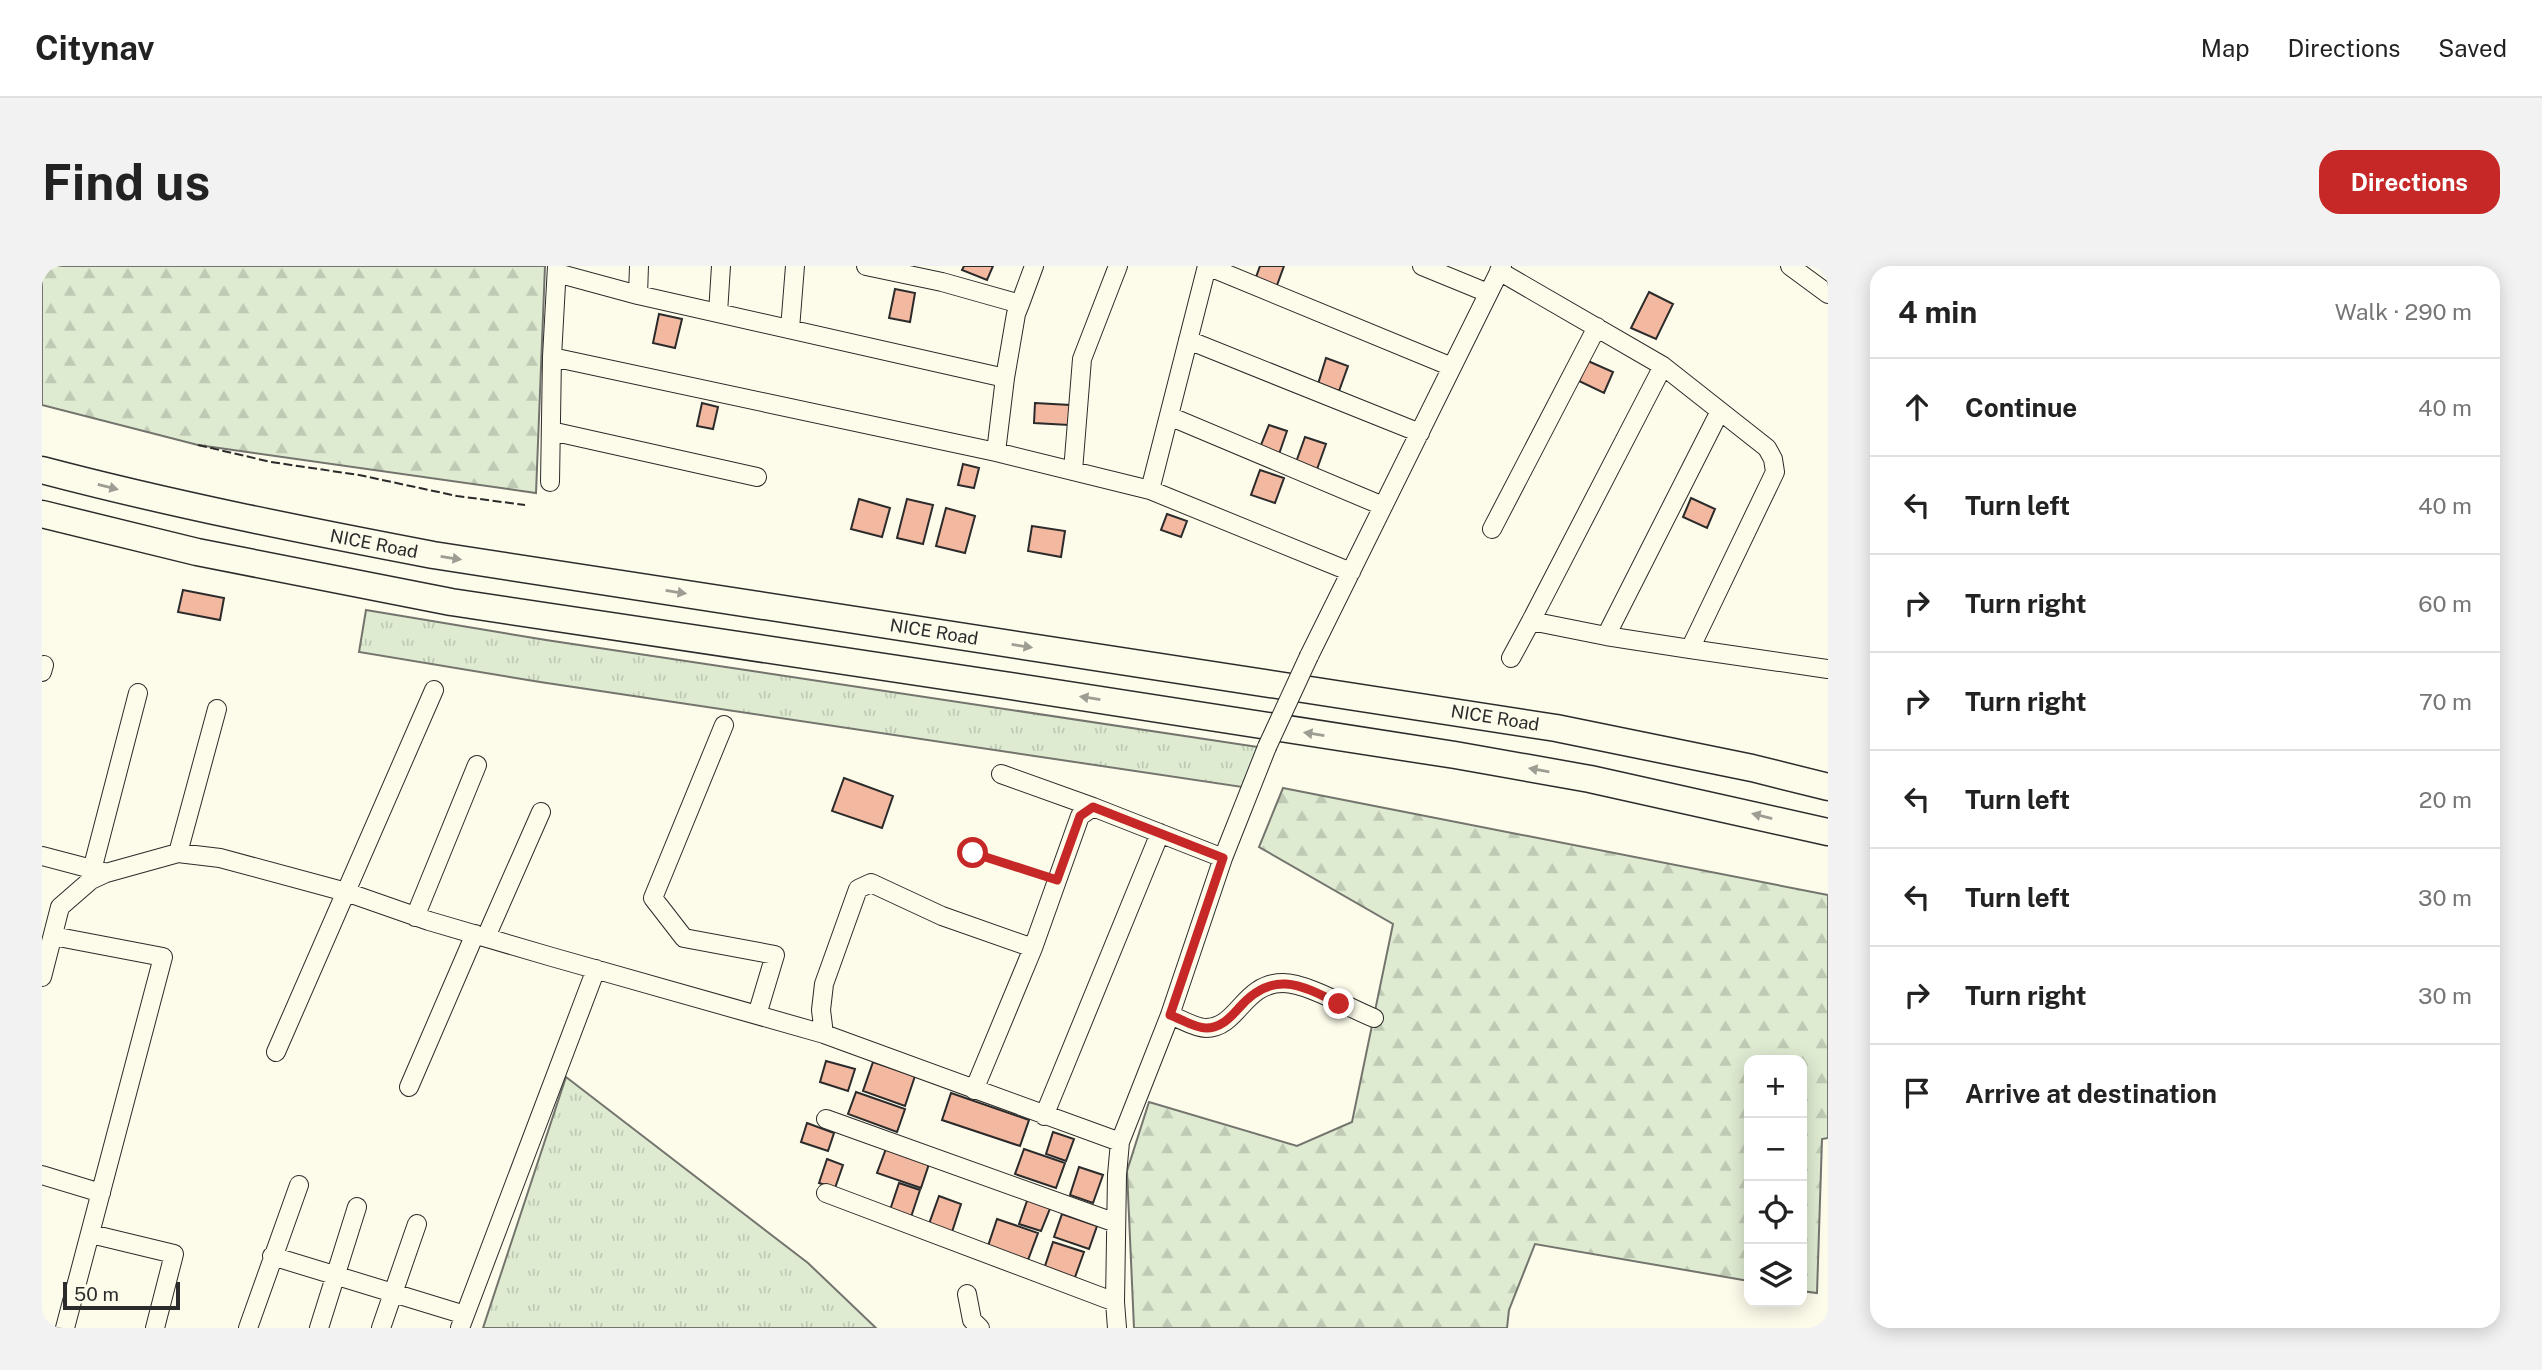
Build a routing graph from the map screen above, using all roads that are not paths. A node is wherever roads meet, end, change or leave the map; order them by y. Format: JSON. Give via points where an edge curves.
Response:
{"nodes":[{"id":1,"x":639,"y":266,"type":"edge"},
{"id":2,"x":720,"y":266,"type":"edge"},
{"id":3,"x":795,"y":266,"type":"edge"},
{"id":4,"x":870,"y":266,"type":"edge"},
{"id":5,"x":1034,"y":266,"type":"edge"},
{"id":6,"x":1118,"y":266,"type":"edge"},
{"id":7,"x":1207,"y":266,"type":"edge"},
{"id":8,"x":1422,"y":266,"type":"edge"},
{"id":9,"x":1790,"y":266,"type":"edge"},
{"id":10,"x":1501,"y":268,"type":"edge"},
{"id":11,"x":557,"y":270,"type":"edge"},
{"id":12,"x":946,"y":274,"type":"edge"},
{"id":13,"x":1488,"y":293,"type":"junction"},
{"id":14,"x":1828,"y":294,"type":"edge"},
{"id":15,"x":638,"y":295,"type":"junction"},
{"id":16,"x":1020,"y":304,"type":"junction"},
{"id":17,"x":718,"y":313,"type":"junction"},
{"id":18,"x":1597,"y":327,"type":"junction"},
{"id":19,"x":790,"y":329,"type":"junction"},
{"id":20,"x":1188,"y":340,"type":"junction"},
{"id":21,"x":552,"y":357,"type":"junction"},
{"id":22,"x":1663,"y":366,"type":"junction"},
{"id":23,"x":1452,"y":367,"type":"junction"},
{"id":24,"x":1005,"y":379,"type":"junction"},
{"id":25,"x":1720,"y":411,"type":"junction"},
{"id":26,"x":1169,"y":416,"type":"junction"},
{"id":27,"x":551,"y":431,"type":"junction"},
{"id":28,"x":1420,"y":433,"type":"junction"},
{"id":29,"x":996,"y":452,"type":"junction"},
{"id":30,"x":42,"y":470,"type":"edge"},
{"id":31,"x":1073,"y":471,"type":"junction"},
{"id":32,"x":757,"y":477,"type":"dead end"},
{"id":33,"x":550,"y":482,"type":"dead end"},
{"id":34,"x":1150,"y":490,"type":"junction"},
{"id":35,"x":1383,"y":506,"type":"junction"},
{"id":36,"x":42,"y":514,"type":"edge"},
{"id":37,"x":1492,"y":530,"type":"dead end"},
{"id":38,"x":1351,"y":572,"type":"junction"},
{"id":39,"x":1531,"y":621,"type":"junction"},
{"id":40,"x":1606,"y":636,"type":"junction"},
{"id":41,"x":1690,"y":649,"type":"junction"},
{"id":42,"x":1511,"y":658,"type":"dead end"},
{"id":43,"x":1828,"y":669,"type":"edge"},
{"id":44,"x":434,"y":690,"type":"dead end"},
{"id":45,"x":138,"y":693,"type":"dead end"},
{"id":46,"x":217,"y":709,"type":"dead end"},
{"id":47,"x":724,"y":725,"type":"dead end"},
{"id":48,"x":477,"y":765,"type":"dead end"},
{"id":49,"x":1001,"y":774,"type":"dead end"},
{"id":50,"x":1828,"y":787,"type":"edge"},
{"id":51,"x":1093,"y":807,"type":"junction"},
{"id":52,"x":541,"y":811,"type":"dead end"},
{"id":53,"x":1828,"y":832,"type":"edge"},
{"id":54,"x":1160,"y":833,"type":"junction"},
{"id":55,"x":178,"y":853,"type":"junction"},
{"id":56,"x":42,"y":856,"type":"edge"},
{"id":57,"x":1223,"y":858,"type":"junction"},
{"id":58,"x":99,"y":872,"type":"junction"},
{"id":59,"x":346,"y":892,"type":"junction"},
{"id":60,"x":415,"y":917,"type":"junction"},
{"id":61,"x":53,"y":936,"type":"junction"},
{"id":62,"x":481,"y":936,"type":"junction"},
{"id":63,"x":1033,"y":948,"type":"junction"},
{"id":64,"x":596,"y":969,"type":"junction"},
{"id":65,"x":42,"y":978,"type":"edge"},
{"id":66,"x":757,"y":1015,"type":"junction"},
{"id":67,"x":1170,"y":1015,"type":"junction"},
{"id":68,"x":1374,"y":1018,"type":"dead end"},
{"id":69,"x":824,"y":1034,"type":"junction"},
{"id":70,"x":276,"y":1052,"type":"dead end"},
{"id":71,"x":409,"y":1087,"type":"dead end"},
{"id":72,"x":974,"y":1090,"type":"junction"},
{"id":73,"x":1044,"y":1116,"type":"junction"},
{"id":74,"x":825,"y":1119,"type":"dead end"},
{"id":75,"x":1120,"y":1142,"type":"junction"},
{"id":76,"x":42,"y":1175,"type":"edge"},
{"id":77,"x":299,"y":1185,"type":"dead end"},
{"id":78,"x":102,"y":1193,"type":"junction"},
{"id":79,"x":826,"y":1194,"type":"dead end"},
{"id":80,"x":357,"y":1207,"type":"dead end"},
{"id":81,"x":1116,"y":1223,"type":"junction"},
{"id":82,"x":417,"y":1224,"type":"dead end"},
{"id":83,"x":91,"y":1234,"type":"junction"},
{"id":84,"x":272,"y":1256,"type":"junction"},
{"id":85,"x":337,"y":1275,"type":"junction"},
{"id":86,"x":393,"y":1293,"type":"junction"},
{"id":87,"x":967,"y":1294,"type":"dead end"},
{"id":88,"x":1115,"y":1302,"type":"junction"},
{"id":89,"x":462,"y":1321,"type":"edge"},
{"id":90,"x":65,"y":1328,"type":"edge"},
{"id":91,"x":155,"y":1328,"type":"edge"},
{"id":92,"x":248,"y":1328,"type":"edge"},
{"id":93,"x":319,"y":1328,"type":"edge"},
{"id":94,"x":382,"y":1328,"type":"edge"},
{"id":95,"x":980,"y":1328,"type":"edge"},
{"id":96,"x":1117,"y":1328,"type":"edge"}],
"edges":[{"from":1,"to":15,"type":"street"},
{"from":2,"to":17,"type":"street"},
{"from":3,"to":19,"type":"street"},
{"from":4,"to":12,"type":"street"},
{"from":5,"to":16,"type":"street"},
{"from":6,"to":31,"type":"street","via":[[1082,359]]},
{"from":7,"to":20,"type":"street"},
{"from":7,"to":23,"type":"street"},
{"from":8,"to":13,"type":"street"},
{"from":9,"to":14,"type":"street"},
{"from":10,"to":13,"type":"street"},
{"from":10,"to":18,"type":"street"},
{"from":11,"to":15,"type":"street"},
{"from":11,"to":21,"type":"street"},
{"from":12,"to":16,"type":"street"},
{"from":13,"to":23,"type":"street"},
{"from":15,"to":17,"type":"street"},
{"from":16,"to":24,"type":"street"},
{"from":17,"to":19,"type":"street"},
{"from":18,"to":22,"type":"street"},
{"from":18,"to":37,"type":"street"},
{"from":19,"to":24,"type":"street"},
{"from":20,"to":26,"type":"street"},
{"from":20,"to":28,"type":"street"},
{"from":21,"to":27,"type":"street"},
{"from":21,"to":29,"type":"street"},
{"from":22,"to":25,"type":"street"},
{"from":22,"to":39,"type":"street"},
{"from":23,"to":28,"type":"street"},
{"from":24,"to":29,"type":"street"},
{"from":25,"to":40,"type":"street"},
{"from":25,"to":41,"type":"street","via":[[1768,448],[1775,471]]},
{"from":26,"to":34,"type":"street"},
{"from":26,"to":35,"type":"street"},
{"from":27,"to":32,"type":"street"},
{"from":27,"to":33,"type":"street"},
{"from":28,"to":35,"type":"street"},
{"from":29,"to":31,"type":"street"},
{"from":30,"to":50,"type":"highway","name":"NICE Road","one_way":true,"via":[[243,518],[433,555],[1528,723]]},
{"from":31,"to":34,"type":"street"},
{"from":34,"to":38,"type":"street"},
{"from":35,"to":38,"type":"street"},
{"from":53,"to":36,"type":"highway","one_way":true,"via":[[1590,779],[1455,755],[451,602],[197,552]]},
{"from":38,"to":57,"type":"street","bridge":true,"via":[[1267,747]]},
{"from":39,"to":40,"type":"street"},
{"from":39,"to":42,"type":"street"},
{"from":40,"to":41,"type":"street"},
{"from":41,"to":43,"type":"street"},
{"from":44,"to":59,"type":"street"},
{"from":45,"to":58,"type":"street"},
{"from":46,"to":55,"type":"street"},
{"from":47,"to":66,"type":"street","via":[[653,898],[684,938],[775,955]]},
{"from":48,"to":60,"type":"street"},
{"from":49,"to":51,"type":"street"},
{"from":51,"to":54,"type":"street"},
{"from":51,"to":63,"type":"street","via":[[1080,816]]},
{"from":52,"to":62,"type":"street"},
{"from":54,"to":57,"type":"street"},
{"from":54,"to":73,"type":"street"},
{"from":55,"to":58,"type":"street"},
{"from":55,"to":59,"type":"street","via":[[219,858]]},
{"from":56,"to":58,"type":"street"},
{"from":57,"to":67,"type":"street"},
{"from":58,"to":61,"type":"street","via":[[60,907]]},
{"from":59,"to":60,"type":"street"},
{"from":59,"to":70,"type":"street"},
{"from":60,"to":62,"type":"street"},
{"from":61,"to":65,"type":"street"},
{"from":61,"to":78,"type":"street","via":[[163,957]]},
{"from":62,"to":64,"type":"street"},
{"from":62,"to":71,"type":"street"},
{"from":63,"to":69,"type":"street","via":[[942,916],[872,883],[858,889],[824,984]]},
{"from":63,"to":72,"type":"street"},
{"from":64,"to":66,"type":"street"},
{"from":64,"to":89,"type":"street"},
{"from":66,"to":69,"type":"street"},
{"from":67,"to":68,"type":"street","via":[[1204,1028],[1218,1026],[1251,994],[1283,983],[1301,986]]},
{"from":67,"to":75,"type":"street"},
{"from":69,"to":72,"type":"street"},
{"from":72,"to":73,"type":"street"},
{"from":73,"to":75,"type":"street"},
{"from":74,"to":81,"type":"street"},
{"from":75,"to":81,"type":"street"},
{"from":76,"to":78,"type":"street"},
{"from":77,"to":84,"type":"street"},
{"from":78,"to":83,"type":"street"},
{"from":79,"to":88,"type":"street"},
{"from":80,"to":85,"type":"street"},
{"from":81,"to":88,"type":"street"},
{"from":82,"to":86,"type":"street"},
{"from":83,"to":90,"type":"street"},
{"from":83,"to":91,"type":"street","via":[[174,1254]]},
{"from":84,"to":85,"type":"street"},
{"from":84,"to":92,"type":"street"},
{"from":85,"to":86,"type":"street"},
{"from":85,"to":93,"type":"street"},
{"from":86,"to":89,"type":"street"},
{"from":86,"to":94,"type":"street"},
{"from":87,"to":95,"type":"street","via":[[972,1320]]},
{"from":88,"to":96,"type":"street"}]}
